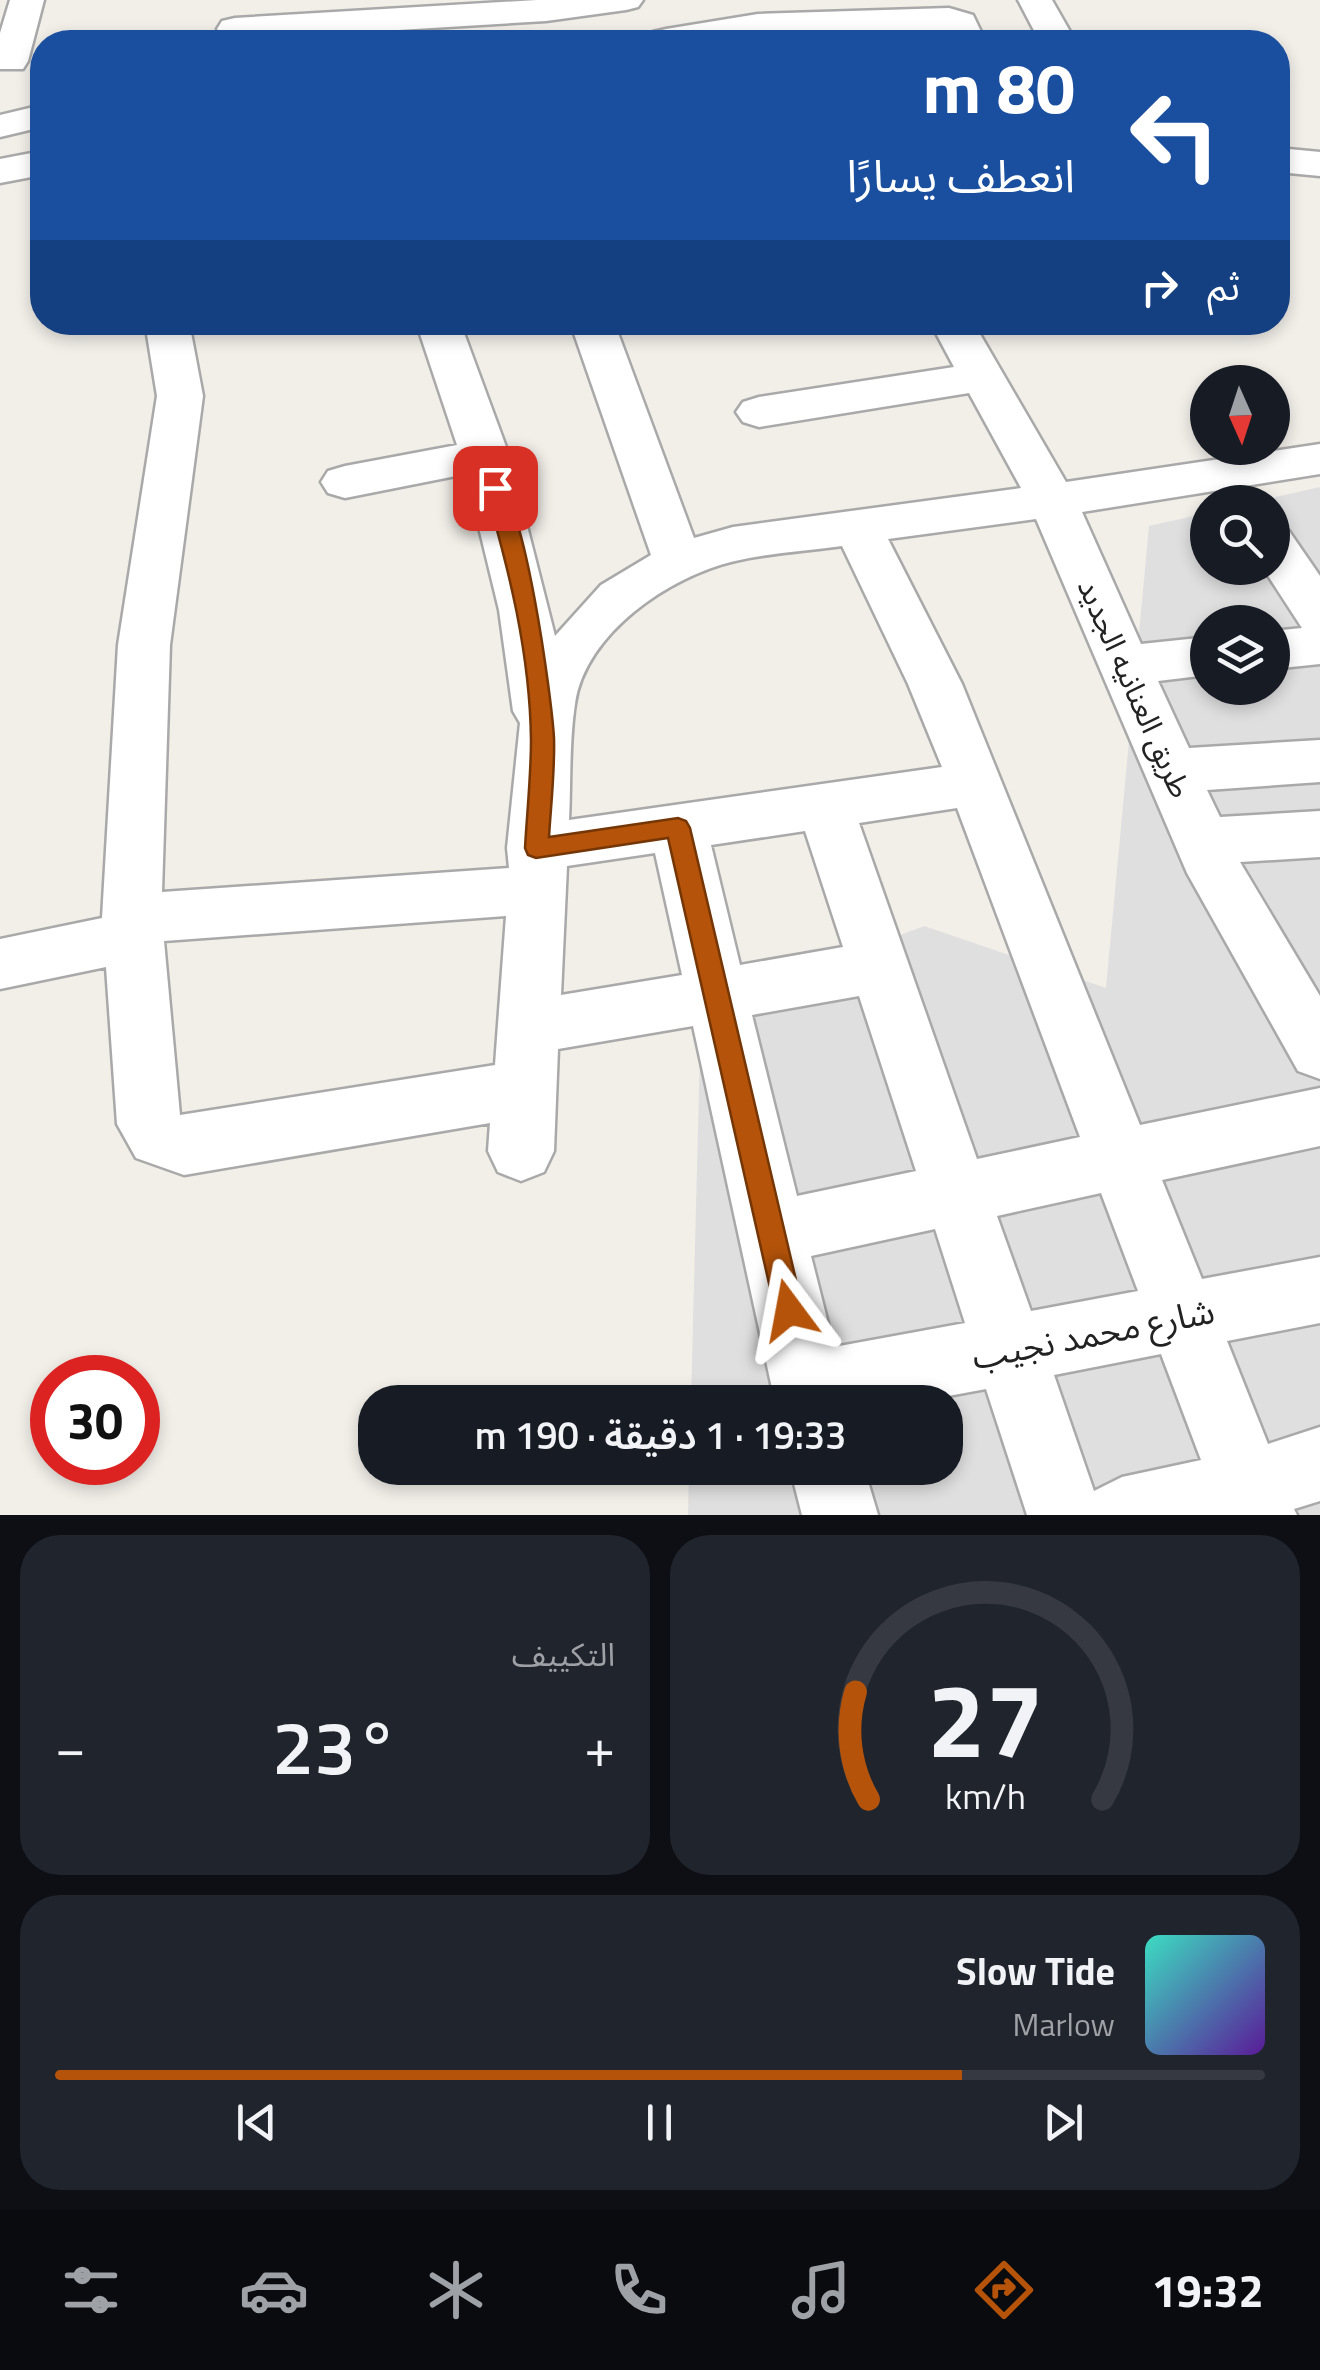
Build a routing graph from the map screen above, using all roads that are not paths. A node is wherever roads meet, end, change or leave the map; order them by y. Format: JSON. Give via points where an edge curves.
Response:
{"nodes":[{"id":1,"x":27,"y":0,"type":"edge"},
{"id":2,"x":626,"y":0,"type":"edge"},
{"id":3,"x":1035,"y":0,"type":"edge"},
{"id":4,"x":755,"y":22,"type":"edge"},
{"id":5,"x":237,"y":24,"type":"edge"},
{"id":6,"x":715,"y":30,"type":"edge"},
{"id":7,"x":963,"y":30,"type":"edge"},
{"id":8,"x":1051,"y":30,"type":"edge"},
{"id":9,"x":17,"y":61,"type":"edge"},
{"id":10,"x":0,"y":104,"type":"edge"},
{"id":11,"x":30,"y":106,"type":"edge"},
{"id":12,"x":30,"y":119,"type":"edge"},
{"id":13,"x":0,"y":126,"type":"edge"},
{"id":14,"x":1290,"y":161,"type":"edge"},
{"id":15,"x":1320,"y":164,"type":"edge"},
{"id":16,"x":30,"y":165,"type":"edge"},
{"id":17,"x":0,"y":171,"type":"edge"},
{"id":18,"x":170,"y":335,"type":"edge"},
{"id":19,"x":443,"y":335,"type":"edge"},
{"id":20,"x":597,"y":335,"type":"edge"},
{"id":21,"x":959,"y":335,"type":"edge"},
{"id":22,"x":983,"y":377,"type":"junction"},
{"id":23,"x":759,"y":412,"type":"dead end"},
{"id":24,"x":485,"y":455,"type":"junction"},
{"id":25,"x":1320,"y":459,"type":"edge"},
{"id":26,"x":345,"y":482,"type":"dead end"},
{"id":27,"x":1250,"y":485,"type":"edge"},
{"id":28,"x":1190,"y":493,"type":"edge"},
{"id":29,"x":1052,"y":500,"type":"junction"},
{"id":30,"x":856,"y":526,"type":"junction"},
{"id":31,"x":678,"y":562,"type":"junction"},
{"id":32,"x":1290,"y":569,"type":"edge"},
{"id":33,"x":1320,"y":614,"type":"edge"},
{"id":34,"x":1320,"y":645,"type":"edge"},
{"id":35,"x":1290,"y":648,"type":"edge"},
{"id":36,"x":1190,"y":658,"type":"edge"},
{"id":37,"x":1124,"y":665,"type":"junction"},
{"id":38,"x":542,"y":738,"type":"junction"},
{"id":39,"x":1320,"y":761,"type":"edge"},
{"id":40,"x":1170,"y":771,"type":"junction"},
{"id":41,"x":976,"y":784,"type":"junction"},
{"id":42,"x":825,"y":806,"type":"junction"},
{"id":43,"x":678,"y":828,"type":"junction"},
{"id":44,"x":1320,"y":834,"type":"edge"},
{"id":45,"x":1202,"y":841,"type":"junction"},
{"id":46,"x":535,"y":869,"type":"junction"},
{"id":47,"x":133,"y":927,"type":"junction"},
{"id":48,"x":0,"y":964,"type":"edge"},
{"id":49,"x":878,"y":967,"type":"junction"},
{"id":50,"x":1298,"y":980,"type":"edge"},
{"id":51,"x":716,"y":995,"type":"junction"},
{"id":52,"x":528,"y":1028,"type":"junction"},
{"id":53,"x":1320,"y":1052,"type":"edge"},
{"id":54,"x":524,"y":1088,"type":"junction"},
{"id":55,"x":1320,"y":1117,"type":"edge"},
{"id":56,"x":521,"y":1151,"type":"dead end"},
{"id":57,"x":1120,"y":1159,"type":"junction"},
{"id":58,"x":954,"y":1194,"type":"junction"},
{"id":59,"x":771,"y":1233,"type":"junction"},
{"id":60,"x":1320,"y":1290,"type":"edge"},
{"id":61,"x":1181,"y":1316,"type":"junction"},
{"id":62,"x":1006,"y":1350,"type":"junction"},
{"id":63,"x":807,"y":1385,"type":"edge"},
{"id":64,"x":853,"y":1385,"type":"edge"},
{"id":65,"x":1320,"y":1464,"type":"edge"},
{"id":66,"x":832,"y":1485,"type":"edge"},
{"id":67,"x":1254,"y":1501,"type":"edge"},
{"id":68,"x":840,"y":1515,"type":"edge"},
{"id":69,"x":1065,"y":1515,"type":"edge"},
{"id":70,"x":1122,"y":1515,"type":"edge"}],
"edges":[{"from":1,"to":9,"type":"street"},
{"from":2,"to":5,"type":"street","via":[[546,10]]},
{"from":3,"to":8,"type":"street"},
{"from":4,"to":6,"type":"street"},
{"from":4,"to":7,"type":"street","via":[[948,20]]},
{"from":10,"to":11,"type":"street"},
{"from":12,"to":13,"type":"street"},
{"from":14,"to":15,"type":"street"},
{"from":16,"to":17,"type":"street"},
{"from":18,"to":47,"type":"street","via":[[180,396],[144,645]]},
{"from":19,"to":24,"type":"street"},
{"from":20,"to":31,"type":"street"},
{"from":21,"to":22,"type":"street","name":"طريق العنانيه الجديد"},
{"from":22,"to":23,"type":"street"},
{"from":22,"to":29,"type":"street","name":"طريق العنانيه الجديد"},
{"from":24,"to":26,"type":"street"},
{"from":24,"to":38,"type":"street","via":[[515,554]]},
{"from":25,"to":27,"type":"street"},
{"from":28,"to":29,"type":"street"},
{"from":29,"to":30,"type":"street"},
{"from":29,"to":37,"type":"street","name":"طريق العنانيه الجديد"},
{"from":30,"to":31,"type":"street","via":[[734,544]]},
{"from":30,"to":41,"type":"street"},
{"from":31,"to":38,"type":"street","via":[[619,597],[581,634],[560,666]]},
{"from":32,"to":33,"type":"street"},
{"from":34,"to":35,"type":"street"},
{"from":36,"to":37,"type":"street"},
{"from":37,"to":40,"type":"street","name":"طريق العنانيه الجديد"},
{"from":38,"to":46,"type":"street"},
{"from":39,"to":40,"type":"street"},
{"from":40,"to":45,"type":"street","name":"طريق العنانيه الجديد"},
{"from":41,"to":42,"type":"street"},
{"from":41,"to":57,"type":"street"},
{"from":42,"to":43,"type":"street"},
{"from":42,"to":49,"type":"street"},
{"from":43,"to":46,"type":"street"},
{"from":43,"to":51,"type":"street"},
{"from":44,"to":45,"type":"street"},
{"from":45,"to":50,"type":"street","name":"طريق العنانيه الجديد"},
{"from":46,"to":47,"type":"street"},
{"from":46,"to":52,"type":"street"},
{"from":47,"to":48,"type":"street"},
{"from":47,"to":54,"type":"street","via":[[149,1124],[168,1144]]},
{"from":49,"to":51,"type":"street"},
{"from":49,"to":58,"type":"street"},
{"from":50,"to":53,"type":"street","name":"طريق العنانيه الجديد"},
{"from":51,"to":52,"type":"street"},
{"from":51,"to":59,"type":"street"},
{"from":52,"to":54,"type":"street"},
{"from":54,"to":56,"type":"street"},
{"from":55,"to":57,"type":"street"},
{"from":57,"to":58,"type":"street"},
{"from":57,"to":61,"type":"street"},
{"from":58,"to":59,"type":"street"},
{"from":58,"to":62,"type":"street"},
{"from":59,"to":63,"type":"street"},
{"from":60,"to":61,"type":"street","name":"شارع محمد نجيب"},
{"from":61,"to":62,"type":"street","name":"شارع محمد نجيب"},
{"from":61,"to":67,"type":"street"},
{"from":62,"to":64,"type":"street","name":"شارع محمد نجيب"},
{"from":62,"to":69,"type":"street"},
{"from":65,"to":67,"type":"street"},
{"from":66,"to":68,"type":"street"},
{"from":67,"to":70,"type":"street"}]}
